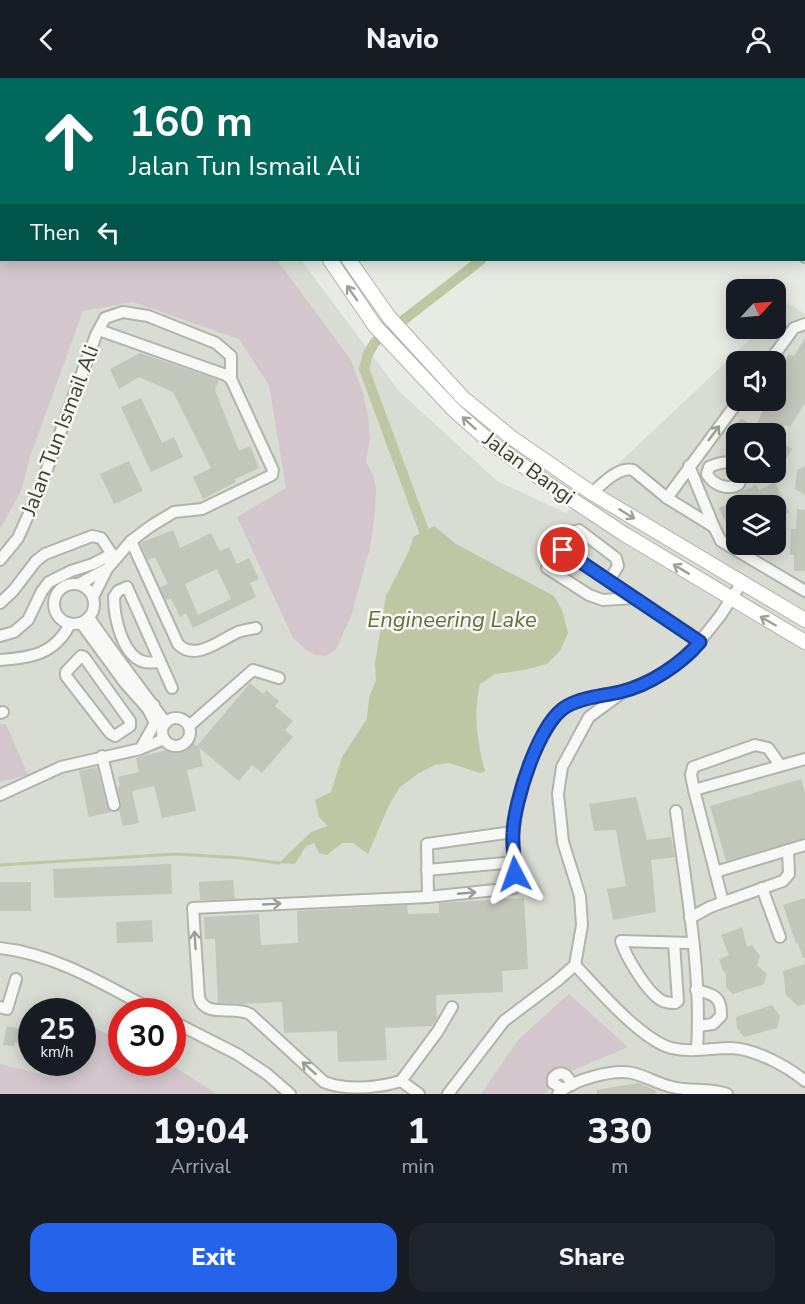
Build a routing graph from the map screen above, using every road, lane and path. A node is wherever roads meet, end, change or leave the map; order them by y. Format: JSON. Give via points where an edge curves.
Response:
{"nodes":[{"id":1,"x":331,"y":261,"type":"edge"},
{"id":2,"x":350,"y":261,"type":"edge"},
{"id":3,"x":805,"y":324,"type":"edge"},
{"id":4,"x":99,"y":330,"type":"junction"},
{"id":5,"x":777,"y":351,"type":"edge"},
{"id":6,"x":231,"y":379,"type":"junction"},
{"id":7,"x":731,"y":411,"type":"edge"},
{"id":8,"x":726,"y":462,"type":"edge"},
{"id":9,"x":689,"y":466,"type":"junction"},
{"id":10,"x":706,"y":470,"type":"junction"},
{"id":11,"x":739,"y":483,"type":"edge"},
{"id":12,"x":592,"y":493,"type":"junction"},
{"id":13,"x":667,"y":498,"type":"junction"},
{"id":14,"x":714,"y":527,"type":"junction"},
{"id":15,"x":131,"y":541,"type":"junction"},
{"id":16,"x":115,"y":556,"type":"junction"},
{"id":17,"x":0,"y":560,"type":"edge"},
{"id":18,"x":547,"y":568,"type":"dead end"},
{"id":19,"x":107,"y":569,"type":"junction"},
{"id":20,"x":609,"y":581,"type":"junction"},
{"id":21,"x":79,"y":584,"type":"junction"},
{"id":22,"x":741,"y":584,"type":"junction"},
{"id":23,"x":805,"y":591,"type":"edge"},
{"id":24,"x":93,"y":597,"type":"junction"},
{"id":25,"x":634,"y":597,"type":"junction"},
{"id":26,"x":731,"y":599,"type":"junction"},
{"id":27,"x":0,"y":603,"type":"edge"},
{"id":28,"x":805,"y":620,"type":"edge"},
{"id":29,"x":76,"y":621,"type":"junction"},
{"id":30,"x":256,"y":628,"type":"dead end"},
{"id":31,"x":0,"y":636,"type":"edge"},
{"id":32,"x":120,"y":638,"type":"junction"},
{"id":33,"x":700,"y":642,"type":"junction"},
{"id":34,"x":805,"y":642,"type":"edge"},
{"id":35,"x":104,"y":648,"type":"junction"},
{"id":36,"x":0,"y":660,"type":"edge"},
{"id":37,"x":160,"y":662,"type":"junction"},
{"id":38,"x":279,"y":678,"type":"dead end"},
{"id":39,"x":128,"y":680,"type":"junction"},
{"id":40,"x":172,"y":688,"type":"dead end"},
{"id":41,"x":623,"y":692,"type":"junction"},
{"id":42,"x":112,"y":693,"type":"junction"},
{"id":43,"x":151,"y":707,"type":"junction"},
{"id":44,"x":166,"y":723,"type":"junction"},
{"id":45,"x":189,"y":726,"type":"junction"},
{"id":46,"x":164,"y":739,"type":"junction"},
{"id":47,"x":140,"y":749,"type":"junction"},
{"id":48,"x":102,"y":756,"type":"junction"},
{"id":49,"x":805,"y":759,"type":"edge"},
{"id":50,"x":780,"y":765,"type":"junction"},
{"id":51,"x":694,"y":790,"type":"junction"},
{"id":52,"x":0,"y":795,"type":"edge"},
{"id":53,"x":114,"y":805,"type":"dead end"},
{"id":54,"x":676,"y":811,"type":"dead end"},
{"id":55,"x":513,"y":832,"type":"junction"},
{"id":56,"x":805,"y":845,"type":"edge"},
{"id":57,"x":788,"y":850,"type":"junction"},
{"id":58,"x":515,"y":861,"type":"junction"},
{"id":59,"x":427,"y":870,"type":"junction"},
{"id":60,"x":715,"y":873,"type":"junction"},
{"id":61,"x":762,"y":888,"type":"junction"},
{"id":62,"x":428,"y":897,"type":"junction"},
{"id":63,"x":723,"y":902,"type":"junction"},
{"id":64,"x":690,"y":918,"type":"junction"},
{"id":65,"x":780,"y":937,"type":"dead end"},
{"id":66,"x":674,"y":943,"type":"junction"},
{"id":67,"x":692,"y":943,"type":"junction"},
{"id":68,"x":0,"y":948,"type":"edge"},
{"id":69,"x":575,"y":965,"type":"junction"},
{"id":70,"x":16,"y":979,"type":"dead end"},
{"id":71,"x":696,"y":990,"type":"junction"},
{"id":72,"x":129,"y":998,"type":"edge"},
{"id":73,"x":0,"y":1007,"type":"edge"},
{"id":74,"x":452,"y":1007,"type":"dead end"},
{"id":75,"x":698,"y":1026,"type":"junction"},
{"id":76,"x":186,"y":1028,"type":"edge"},
{"id":77,"x":697,"y":1050,"type":"junction"},
{"id":78,"x":401,"y":1081,"type":"junction"},
{"id":79,"x":805,"y":1081,"type":"edge"},
{"id":80,"x":564,"y":1089,"type":"edge"},
{"id":81,"x":339,"y":1090,"type":"edge"},
{"id":82,"x":384,"y":1090,"type":"edge"},
{"id":83,"x":672,"y":1091,"type":"edge"},
{"id":84,"x":290,"y":1094,"type":"edge"},
{"id":85,"x":419,"y":1094,"type":"edge"},
{"id":86,"x":448,"y":1094,"type":"edge"},
{"id":87,"x":727,"y":1094,"type":"edge"}],
"edges":[{"from":26,"to":1,"type":"main road","name":"Jalan Bangi","one_way":true,"via":[[624,534],[490,442],[454,410],[375,326]]},
{"from":2,"to":12,"type":"main road","name":"Jalan Bangi","via":[[389,317],[463,398],[512,438]]},
{"from":3,"to":5,"type":"street","via":[[794,328]]},
{"from":4,"to":6,"type":"street"},
{"from":4,"to":6,"type":"street","via":[[105,318],[123,312],[147,316],[216,343],[231,356]]},
{"from":4,"to":17,"type":"street","name":"Jalan Tun Ismail Ali","via":[[39,490],[18,538]]},
{"from":6,"to":15,"type":"street","via":[[272,475],[202,510],[174,512]]},
{"from":9,"to":7,"type":"street","one_way":true},
{"from":8,"to":10,"type":"street"},
{"from":9,"to":10,"type":"street"},
{"from":9,"to":13,"type":"street"},
{"from":9,"to":14,"type":"street"},
{"from":10,"to":11,"type":"street","via":[[712,481],[731,488]]},
{"from":12,"to":13,"type":"street","via":[[627,468]]},
{"from":12,"to":22,"type":"main road","name":"Jalan Bangi","one_way":true},
{"from":13,"to":14,"type":"street"},
{"from":14,"to":23,"type":"street","via":[[721,541]]},
{"from":15,"to":16,"type":"street"},
{"from":15,"to":30,"type":"street","via":[[183,650],[196,652]]},
{"from":16,"to":19,"type":"street"},
{"from":16,"to":27,"type":"street","via":[[101,538],[92,536],[45,554]]},
{"from":16,"to":31,"type":"street","via":[[49,582],[28,620],[14,632]]},
{"from":18,"to":25,"type":"street","via":[[603,600]]},
{"from":19,"to":21,"type":"street"},
{"from":19,"to":24,"type":"street"},
{"from":20,"to":20,"type":"street","via":[[563,550],[572,532],[579,530],[616,558],[618,566]]},
{"from":20,"to":25,"type":"street"},
{"from":21,"to":24,"type":"street"},
{"from":21,"to":29,"type":"street","via":[[63,587],[54,602],[56,611]]},
{"from":22,"to":26,"type":"street"},
{"from":22,"to":28,"type":"main road","name":"Jalan Bangi"},
{"from":24,"to":29,"type":"street","via":[[94,608]]},
{"from":25,"to":33,"type":"street"},
{"from":26,"to":33,"type":"street"},
{"from":34,"to":26,"type":"main road","name":"Jalan Bangi","one_way":true},
{"from":29,"to":35,"type":"street"},
{"from":29,"to":36,"type":"street","via":[[58,643],[39,654]]},
{"from":32,"to":35,"type":"street"},
{"from":32,"to":37,"type":"street","via":[[144,662]]},
{"from":32,"to":37,"type":"street","via":[[114,597],[127,587]]},
{"from":33,"to":41,"type":"street","via":[[689,655],[658,676]]},
{"from":35,"to":39,"type":"street"},
{"from":37,"to":40,"type":"street"},
{"from":38,"to":45,"type":"street","via":[[253,670]]},
{"from":39,"to":42,"type":"street"},
{"from":39,"to":43,"type":"street"},
{"from":41,"to":55,"type":"street","via":[[581,700],[556,713],[521,785]]},
{"from":41,"to":69,"type":"street","via":[[589,717],[562,767],[558,794],[563,842],[580,896],[582,925]]},
{"from":42,"to":42,"type":"street","via":[[82,656],[66,672],[115,736],[130,726],[130,721]]},
{"from":43,"to":44,"type":"street"},
{"from":43,"to":47,"type":"street","via":[[155,723]]},
{"from":44,"to":45,"type":"street","via":[[178,718]]},
{"from":44,"to":46,"type":"street","via":[[162,730]]},
{"from":45,"to":46,"type":"street","via":[[188,740],[182,745],[175,746]]},
{"from":46,"to":47,"type":"street"},
{"from":47,"to":48,"type":"street"},
{"from":48,"to":52,"type":"street","via":[[61,767]]},
{"from":48,"to":53,"type":"street"},
{"from":49,"to":50,"type":"street"},
{"from":50,"to":51,"type":"street"},
{"from":50,"to":51,"type":"street","via":[[768,748],[756,745],[693,767]]},
{"from":51,"to":60,"type":"street"},
{"from":54,"to":64,"type":"street"},
{"from":55,"to":58,"type":"street"},
{"from":55,"to":59,"type":"street","via":[[430,842],[426,847]]},
{"from":56,"to":57,"type":"street"},
{"from":57,"to":60,"type":"street"},
{"from":57,"to":61,"type":"street","via":[[787,878]]},
{"from":58,"to":59,"type":"street"},
{"from":62,"to":58,"type":"street","one_way":true,"via":[[501,891],[516,886]]},
{"from":59,"to":62,"type":"street"},
{"from":60,"to":63,"type":"street"},
{"from":61,"to":63,"type":"street"},
{"from":61,"to":65,"type":"street"},
{"from":81,"to":62,"type":"street","one_way":true,"via":[[324,1082],[250,1014],[209,1010],[201,1002],[193,908]]},
{"from":63,"to":64,"type":"street"},
{"from":64,"to":67,"type":"street"},
{"from":66,"to":66,"type":"street","via":[[621,941],[643,981],[660,1000],[675,1003],[678,1001]]},
{"from":66,"to":67,"type":"street"},
{"from":67,"to":71,"type":"street"},
{"from":68,"to":72,"type":"street","via":[[43,957]]},
{"from":69,"to":77,"type":"street","via":[[654,1041],[672,1048]]},
{"from":69,"to":86,"type":"street","via":[[504,1021]]},
{"from":70,"to":73,"type":"street","via":[[7,1009]]},
{"from":71,"to":75,"type":"street"},
{"from":71,"to":75,"type":"street","via":[[716,996],[722,1005],[722,1016],[713,1024]]},
{"from":74,"to":78,"type":"street"},
{"from":75,"to":77,"type":"street"},
{"from":76,"to":84,"type":"street","via":[[237,1054]]},
{"from":77,"to":79,"type":"street","via":[[733,1048],[754,1054],[782,1065]]},
{"from":78,"to":82,"type":"street"},
{"from":78,"to":85,"type":"street"},
{"from":80,"to":83,"type":"street","via":[[605,1073],[631,1073]]},
{"from":81,"to":82,"type":"street"},
{"from":83,"to":87,"type":"street","via":[[718,1090]]}]}
